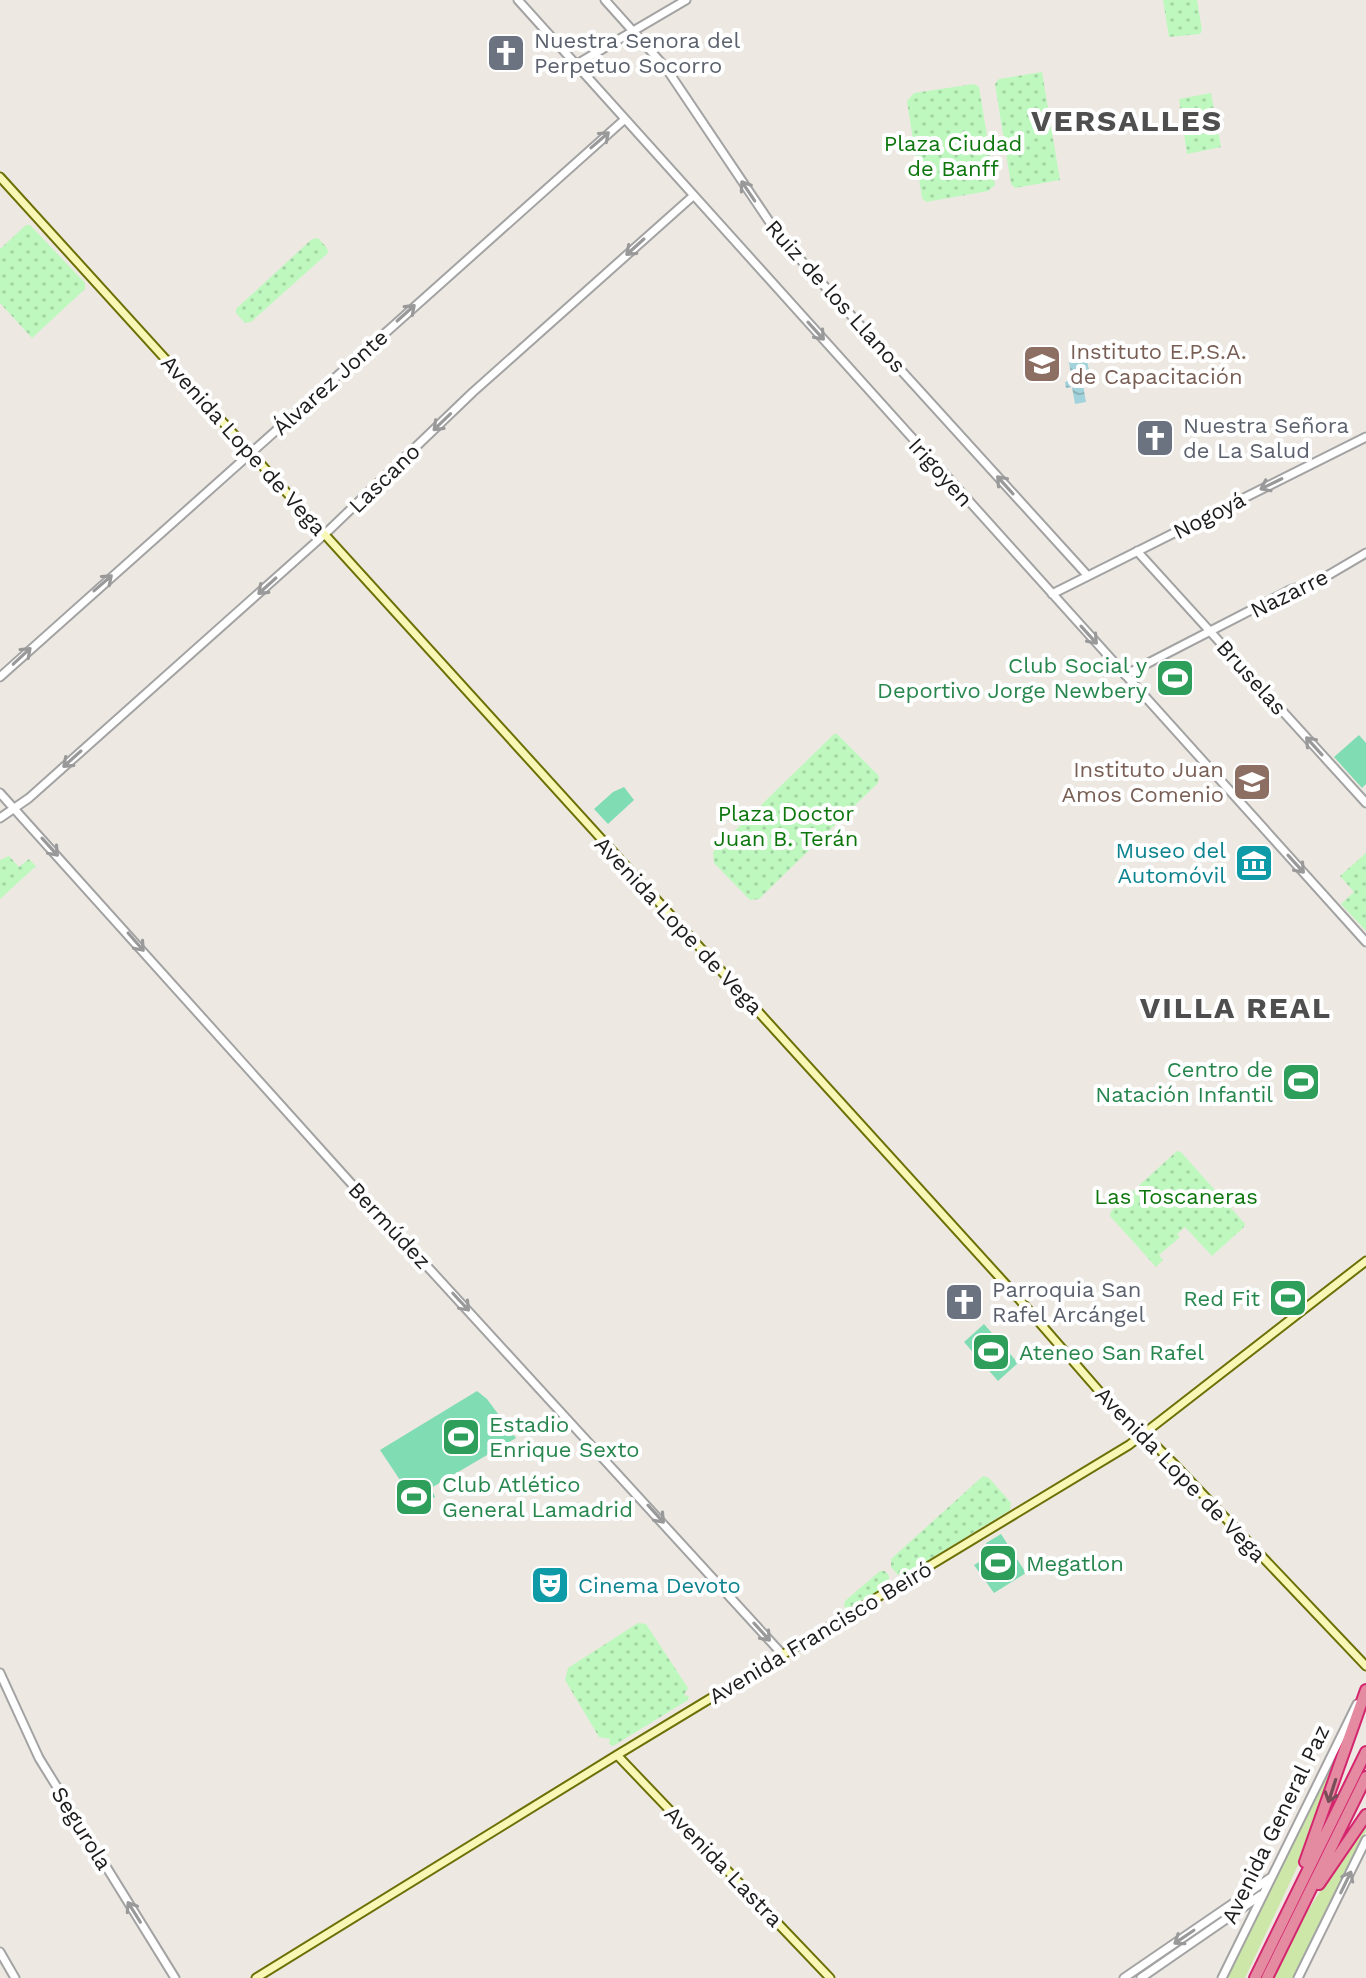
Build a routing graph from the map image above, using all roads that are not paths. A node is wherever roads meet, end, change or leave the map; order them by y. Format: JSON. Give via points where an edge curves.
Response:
{"nodes":[{"id":1,"x":518,"y":0,"type":"edge"},
{"id":2,"x":605,"y":0,"type":"edge"},
{"id":3,"x":686,"y":0,"type":"edge"},
{"id":4,"x":633,"y":30,"type":"junction"},
{"id":5,"x":577,"y":64,"type":"junction"},
{"id":6,"x":625,"y":119,"type":"junction"},
{"id":7,"x":0,"y":177,"type":"edge"},
{"id":8,"x":693,"y":196,"type":"junction"},
{"id":9,"x":1366,"y":437,"type":"edge"},
{"id":10,"x":252,"y":453,"type":"junction"},
{"id":11,"x":325,"y":534,"type":"junction"},
{"id":12,"x":1137,"y":551,"type":"junction"},
{"id":13,"x":1366,"y":553,"type":"edge"},
{"id":14,"x":1088,"y":576,"type":"junction"},
{"id":15,"x":1052,"y":594,"type":"junction"},
{"id":16,"x":1211,"y":632,"type":"junction"},
{"id":17,"x":1125,"y":675,"type":"junction"},
{"id":18,"x":0,"y":677,"type":"edge"},
{"id":19,"x":0,"y":793,"type":"edge"},
{"id":20,"x":1366,"y":803,"type":"edge"},
{"id":21,"x":15,"y":810,"type":"junction"},
{"id":22,"x":0,"y":818,"type":"edge"},
{"id":23,"x":1366,"y":942,"type":"edge"},
{"id":24,"x":1366,"y":1261,"type":"edge"},
{"id":25,"x":1142,"y":1436,"type":"junction"},
{"id":26,"x":783,"y":1655,"type":"junction"},
{"id":27,"x":1366,"y":1666,"type":"edge"},
{"id":28,"x":0,"y":1673,"type":"edge"},
{"id":29,"x":1366,"y":1690,"type":"edge"},
{"id":30,"x":1366,"y":1752,"type":"edge"},
{"id":31,"x":617,"y":1755,"type":"junction"},
{"id":32,"x":1366,"y":1777,"type":"edge"},
{"id":33,"x":1366,"y":1815,"type":"edge"},
{"id":34,"x":1366,"y":1840,"type":"edge"},
{"id":35,"x":1272,"y":1877,"type":"junction"},
{"id":36,"x":1264,"y":1893,"type":"junction"},
{"id":37,"x":1293,"y":1914,"type":"junction"},
{"id":38,"x":0,"y":1952,"type":"edge"},
{"id":39,"x":15,"y":1978,"type":"edge"},
{"id":40,"x":175,"y":1978,"type":"edge"},
{"id":41,"x":256,"y":1978,"type":"edge"},
{"id":42,"x":830,"y":1978,"type":"edge"},
{"id":43,"x":1124,"y":1978,"type":"edge"},
{"id":44,"x":1141,"y":1978,"type":"edge"},
{"id":45,"x":1222,"y":1978,"type":"edge"},
{"id":46,"x":1255,"y":1978,"type":"edge"},
{"id":47,"x":1267,"y":1978,"type":"edge"},
{"id":48,"x":1298,"y":1978,"type":"edge"}],
"edges":[{"from":1,"to":5,"type":"street","name":"Irigoyen"},
{"from":2,"to":4,"type":"street","name":"Ruiz de los Llanos"},
{"from":3,"to":4,"type":"street"},
{"from":4,"to":5,"type":"street"},
{"from":14,"to":4,"type":"street","name":"Ruiz de los Llanos","one_way":true,"via":[[779,236],[666,68]]},
{"from":5,"to":6,"type":"street","name":"Irigoyen"},
{"from":6,"to":8,"type":"street","name":"Irigoyen"},
{"from":10,"to":6,"type":"street","name":"Álvarez Jonte","one_way":true},
{"from":7,"to":10,"type":"main road","name":"Avenida Lope de Vega"},
{"from":8,"to":11,"type":"street","name":"Lascano","one_way":true,"via":[[473,392]]},
{"from":8,"to":15,"type":"street","name":"Irigoyen","one_way":true},
{"from":9,"to":12,"type":"street","name":"Nogoyá","one_way":true},
{"from":10,"to":11,"type":"main road","name":"Avenida Lope de Vega"},
{"from":18,"to":10,"type":"street","name":"Álvarez Jonte","one_way":true},
{"from":11,"to":21,"type":"street","name":"Lascano","one_way":true},
{"from":11,"to":25,"type":"main road","name":"Avenida Lope de Vega"},
{"from":12,"to":14,"type":"street","name":"Nogoyá"},
{"from":12,"to":16,"type":"street","name":"Bruselas"},
{"from":13,"to":16,"type":"street","name":"Nazarre"},
{"from":14,"to":15,"type":"street","name":"Nogoyá"},
{"from":15,"to":17,"type":"street","name":"Irigoyen","one_way":true},
{"from":16,"to":17,"type":"street","name":"Nazarre"},
{"from":20,"to":16,"type":"street","name":"Bruselas","one_way":true},
{"from":17,"to":23,"type":"street","name":"Irigoyen","one_way":true},
{"from":19,"to":21,"type":"street","name":"Bermúdez"},
{"from":21,"to":22,"type":"street","name":"Lascano"},
{"from":21,"to":26,"type":"street","name":"Bermúdez","one_way":true},
{"from":24,"to":25,"type":"main road","name":"Avenida Francisco Beiró"},
{"from":25,"to":26,"type":"main road","name":"Avenida Francisco Beiró"},
{"from":25,"to":27,"type":"main road","name":"Avenida Lope de Vega"},
{"from":26,"to":31,"type":"main road","name":"Avenida Francisco Beiró"},
{"from":40,"to":28,"type":"street","name":"Segurola","one_way":true,"via":[[39,1758]]},
{"from":29,"to":35,"type":"street","name":"Avenida General Paz"},
{"from":29,"to":37,"type":"highway","one_way":true},
{"from":30,"to":37,"type":"highway"},
{"from":31,"to":41,"type":"main road","name":"Avenida Francisco Beiró"},
{"from":31,"to":42,"type":"main road","name":"Avenida Lastra"},
{"from":32,"to":37,"type":"highway"},
{"from":33,"to":37,"type":"highway"},
{"from":48,"to":34,"type":"street","one_way":true},
{"from":35,"to":36,"type":"street","name":"Avenida General Paz"},
{"from":35,"to":43,"type":"street","one_way":true},
{"from":36,"to":44,"type":"street"},
{"from":36,"to":45,"type":"street","name":"Avenida General Paz"},
{"from":37,"to":46,"type":"highway"},
{"from":37,"to":47,"type":"highway"},
{"from":38,"to":39,"type":"street"}]}
